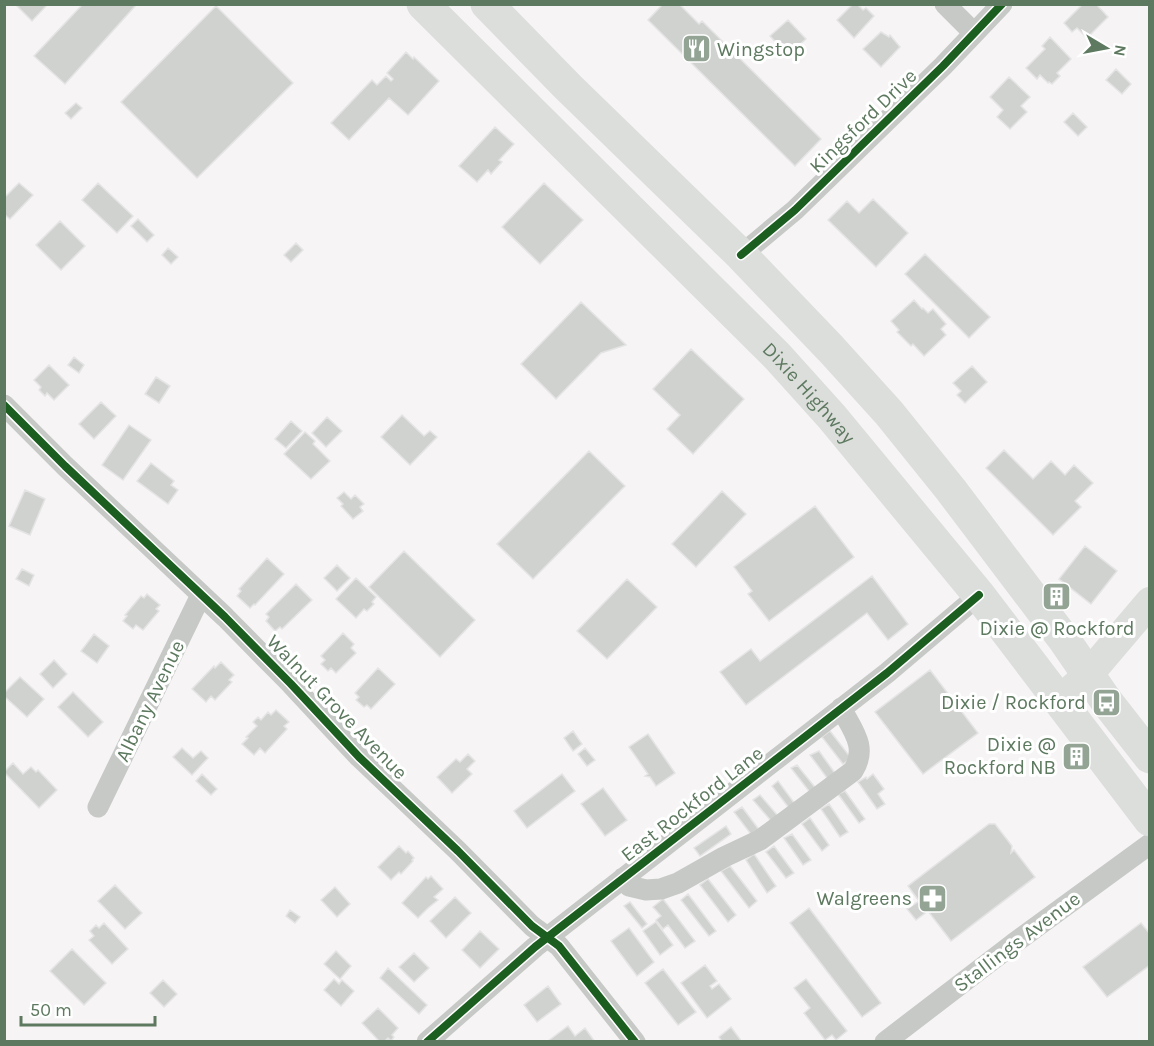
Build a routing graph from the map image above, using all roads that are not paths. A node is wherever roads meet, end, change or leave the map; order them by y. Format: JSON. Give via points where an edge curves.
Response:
{"nodes":[{"id":1,"x":423,"y":4,"type":"edge"},
{"id":2,"x":487,"y":4,"type":"edge"},
{"id":3,"x":945,"y":4,"type":"edge"},
{"id":4,"x":1002,"y":4,"type":"edge"},
{"id":5,"x":974,"y":33,"type":"junction"},
{"id":6,"x":671,"y":251,"type":"junction"},
{"id":7,"x":741,"y":255,"type":"junction"},
{"id":8,"x":4,"y":405,"type":"edge"},
{"id":9,"x":201,"y":595,"type":"junction"},
{"id":10,"x":979,"y":595,"type":"junction"},
{"id":11,"x":1149,"y":602,"type":"edge"},
{"id":12,"x":1088,"y":675,"type":"junction"},
{"id":13,"x":1059,"y":701,"type":"junction"},
{"id":14,"x":841,"y":708,"type":"junction"},
{"id":15,"x":1149,"y":758,"type":"edge"},
{"id":16,"x":98,"y":807,"type":"dead end"},
{"id":17,"x":1149,"y":820,"type":"edge"},
{"id":18,"x":1149,"y":844,"type":"edge"},
{"id":19,"x":623,"y":878,"type":"junction"},
{"id":20,"x":548,"y":938,"type":"junction"},
{"id":21,"x":427,"y":1041,"type":"edge"},
{"id":22,"x":635,"y":1041,"type":"edge"},
{"id":23,"x":885,"y":1041,"type":"edge"}],
"edges":[{"from":1,"to":6,"type":"main road","name":"Dixie Highway"},
{"from":2,"to":7,"type":"main road"},
{"from":3,"to":5,"type":"street"},
{"from":4,"to":5,"type":"street","name":"Kingsford Drive"},
{"from":5,"to":7,"type":"street","name":"Kingsford Drive","via":[[795,210]]},
{"from":6,"to":7,"type":"main road","via":[[699,249],[716,265]]},
{"from":6,"to":10,"type":"main road","name":"Dixie Highway","via":[[804,385]]},
{"from":7,"to":12,"type":"main road","via":[[896,421]]},
{"from":8,"to":9,"type":"street","name":"Walnut Grove Avenue"},
{"from":9,"to":16,"type":"street","name":"Albany Avenue"},
{"from":9,"to":20,"type":"street","name":"Walnut Grove Avenue","via":[[359,758]]},
{"from":10,"to":13,"type":"main road","name":"Dixie Highway"},
{"from":10,"to":14,"type":"street","name":"East Rockford Lane"},
{"from":11,"to":12,"type":"main road"},
{"from":12,"to":13,"type":"main road"},
{"from":12,"to":15,"type":"main road"},
{"from":13,"to":17,"type":"main road","name":"Dixie Highway"},
{"from":14,"to":19,"type":"street","name":"East Rockford Lane"},
{"from":14,"to":19,"type":"street","via":[[861,751],[853,771],[760,840],[678,883],[646,890],[629,886]]},
{"from":18,"to":23,"type":"street","name":"Stallings Avenue"},
{"from":19,"to":20,"type":"street","name":"East Rockford Lane"},
{"from":20,"to":21,"type":"street","name":"East Rockford Lane"},
{"from":20,"to":22,"type":"street","name":"Walnut Grove Avenue","via":[[559,946]]}]}
